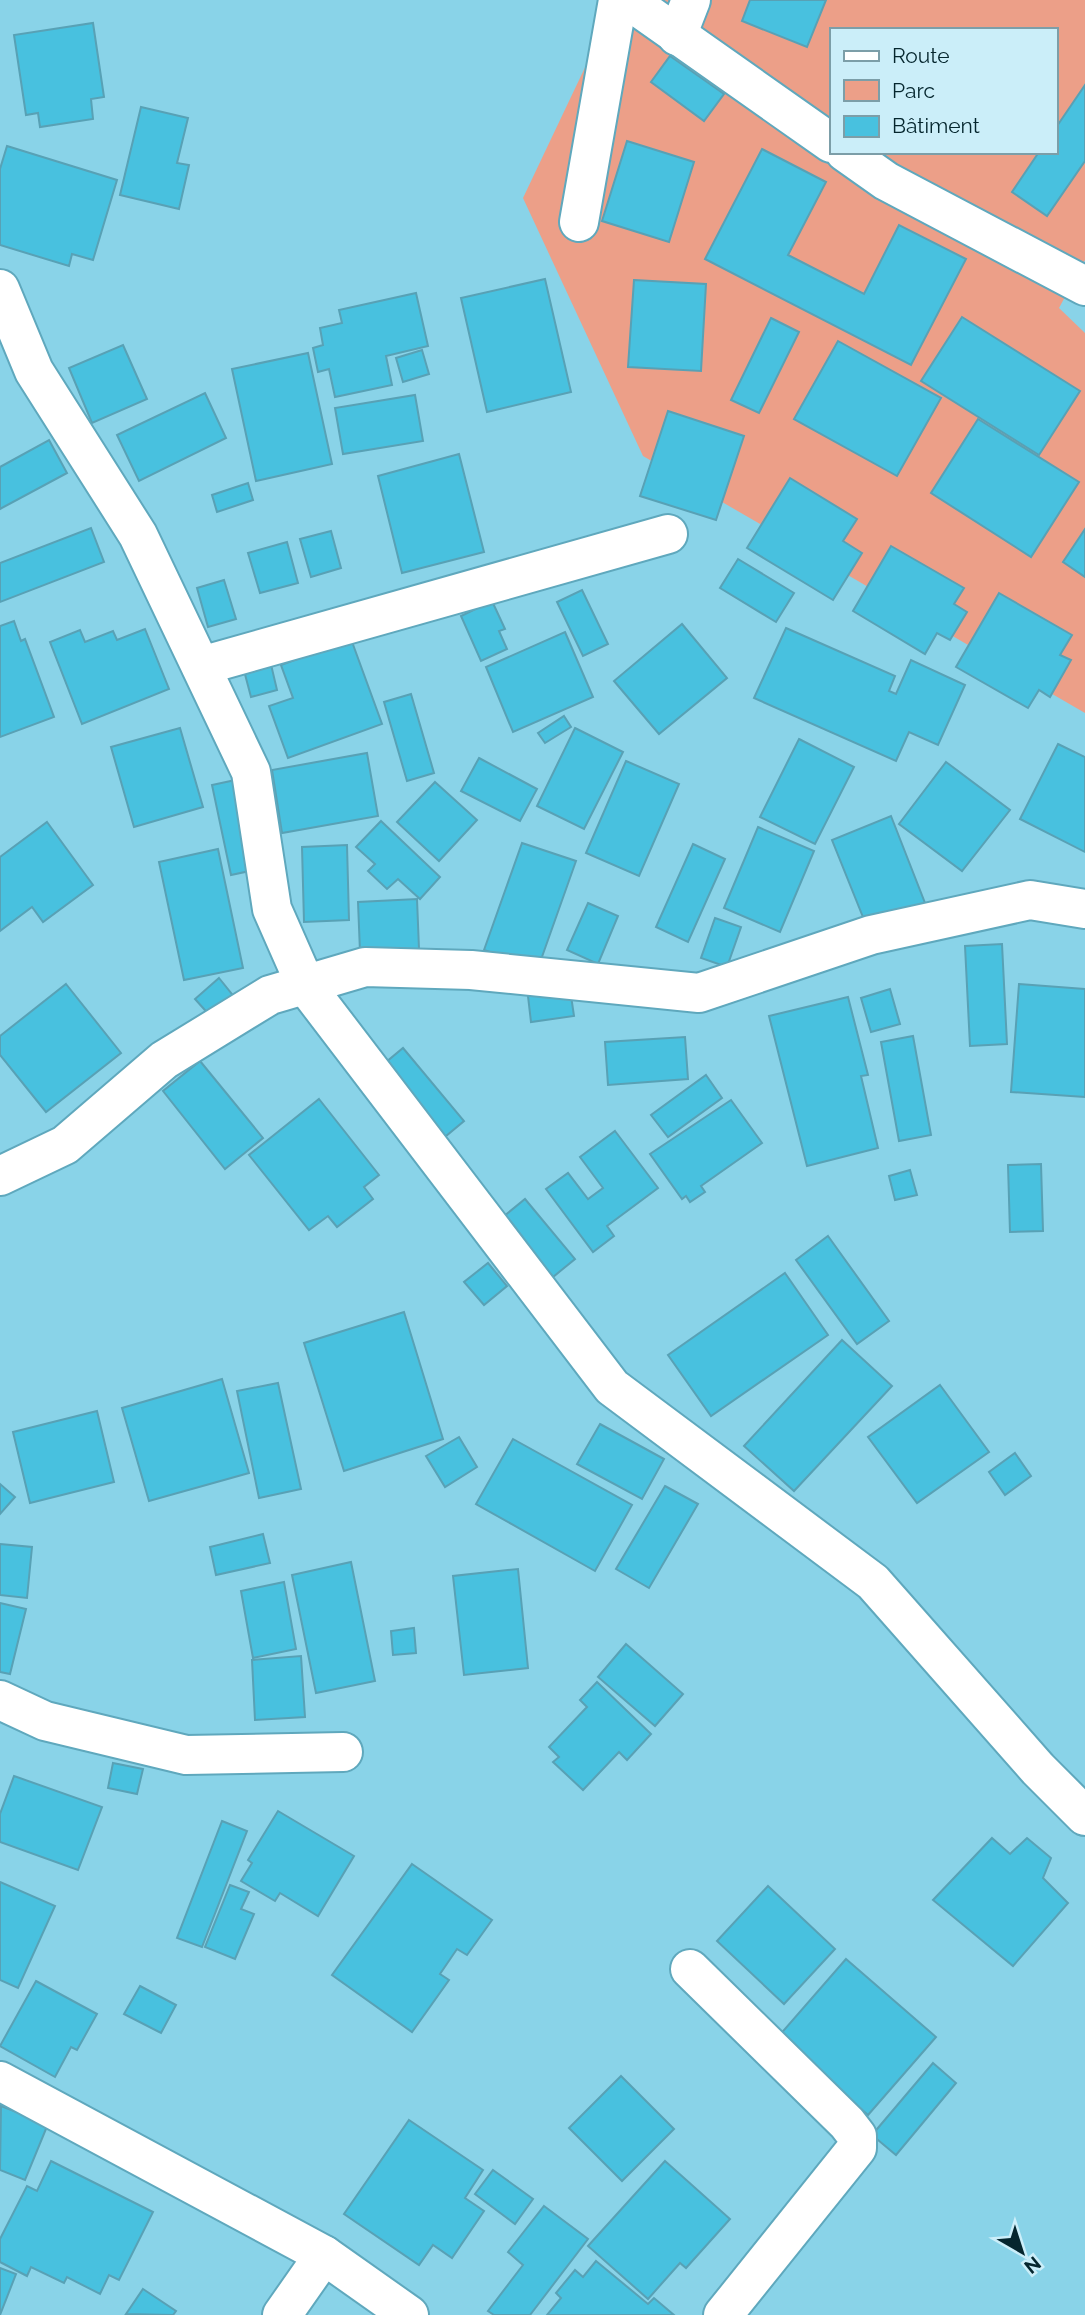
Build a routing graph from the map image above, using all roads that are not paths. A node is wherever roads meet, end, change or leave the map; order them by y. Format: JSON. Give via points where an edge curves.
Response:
{"nodes":[{"id":1,"x":618,"y":0,"type":"edge"},
{"id":2,"x":628,"y":0,"type":"edge"},
{"id":3,"x":691,"y":0,"type":"edge"},
{"id":4,"x":677,"y":36,"type":"junction"},
{"id":5,"x":830,"y":142,"type":"edge"},
{"id":6,"x":848,"y":154,"type":"edge"},
{"id":7,"x":579,"y":222,"type":"dead end"},
{"id":8,"x":1085,"y":286,"type":"edge"},
{"id":9,"x":0,"y":289,"type":"edge"},
{"id":10,"x":668,"y":534,"type":"dead end"},
{"id":11,"x":201,"y":666,"type":"junction"},
{"id":12,"x":1085,"y":909,"type":"edge"},
{"id":13,"x":306,"y":986,"type":"junction"},
{"id":14,"x":0,"y":1176,"type":"edge"},
{"id":15,"x":0,"y":1700,"type":"edge"},
{"id":16,"x":343,"y":1752,"type":"dead end"},
{"id":17,"x":1085,"y":1816,"type":"edge"},
{"id":18,"x":690,"y":1969,"type":"dead end"},
{"id":19,"x":0,"y":2081,"type":"edge"},
{"id":20,"x":324,"y":2255,"type":"junction"},
{"id":21,"x":282,"y":2315,"type":"edge"},
{"id":22,"x":409,"y":2315,"type":"edge"},
{"id":23,"x":723,"y":2315,"type":"edge"}],
"edges":[{"from":1,"to":7,"type":"street"},
{"from":2,"to":4,"type":"street"},
{"from":3,"to":4,"type":"street"},
{"from":4,"to":5,"type":"street"},
{"from":6,"to":8,"type":"street","via":[[886,181]]},
{"from":9,"to":11,"type":"street","via":[[34,371],[138,534]]},
{"from":10,"to":11,"type":"street"},
{"from":11,"to":13,"type":"street","via":[[251,772],[272,909]]},
{"from":12,"to":13,"type":"street","via":[[1030,900],[871,935],[699,993],[471,970],[365,967]]},
{"from":13,"to":14,"type":"street","via":[[270,995],[164,1059],[65,1145]]},
{"from":13,"to":17,"type":"street","via":[[611,1387],[873,1582]]},
{"from":15,"to":16,"type":"street","via":[[45,1721],[186,1755]]},
{"from":18,"to":23,"type":"street","via":[[856,2136],[857,2148]]},
{"from":19,"to":20,"type":"street"},
{"from":20,"to":21,"type":"street"},
{"from":20,"to":22,"type":"street"}]}
